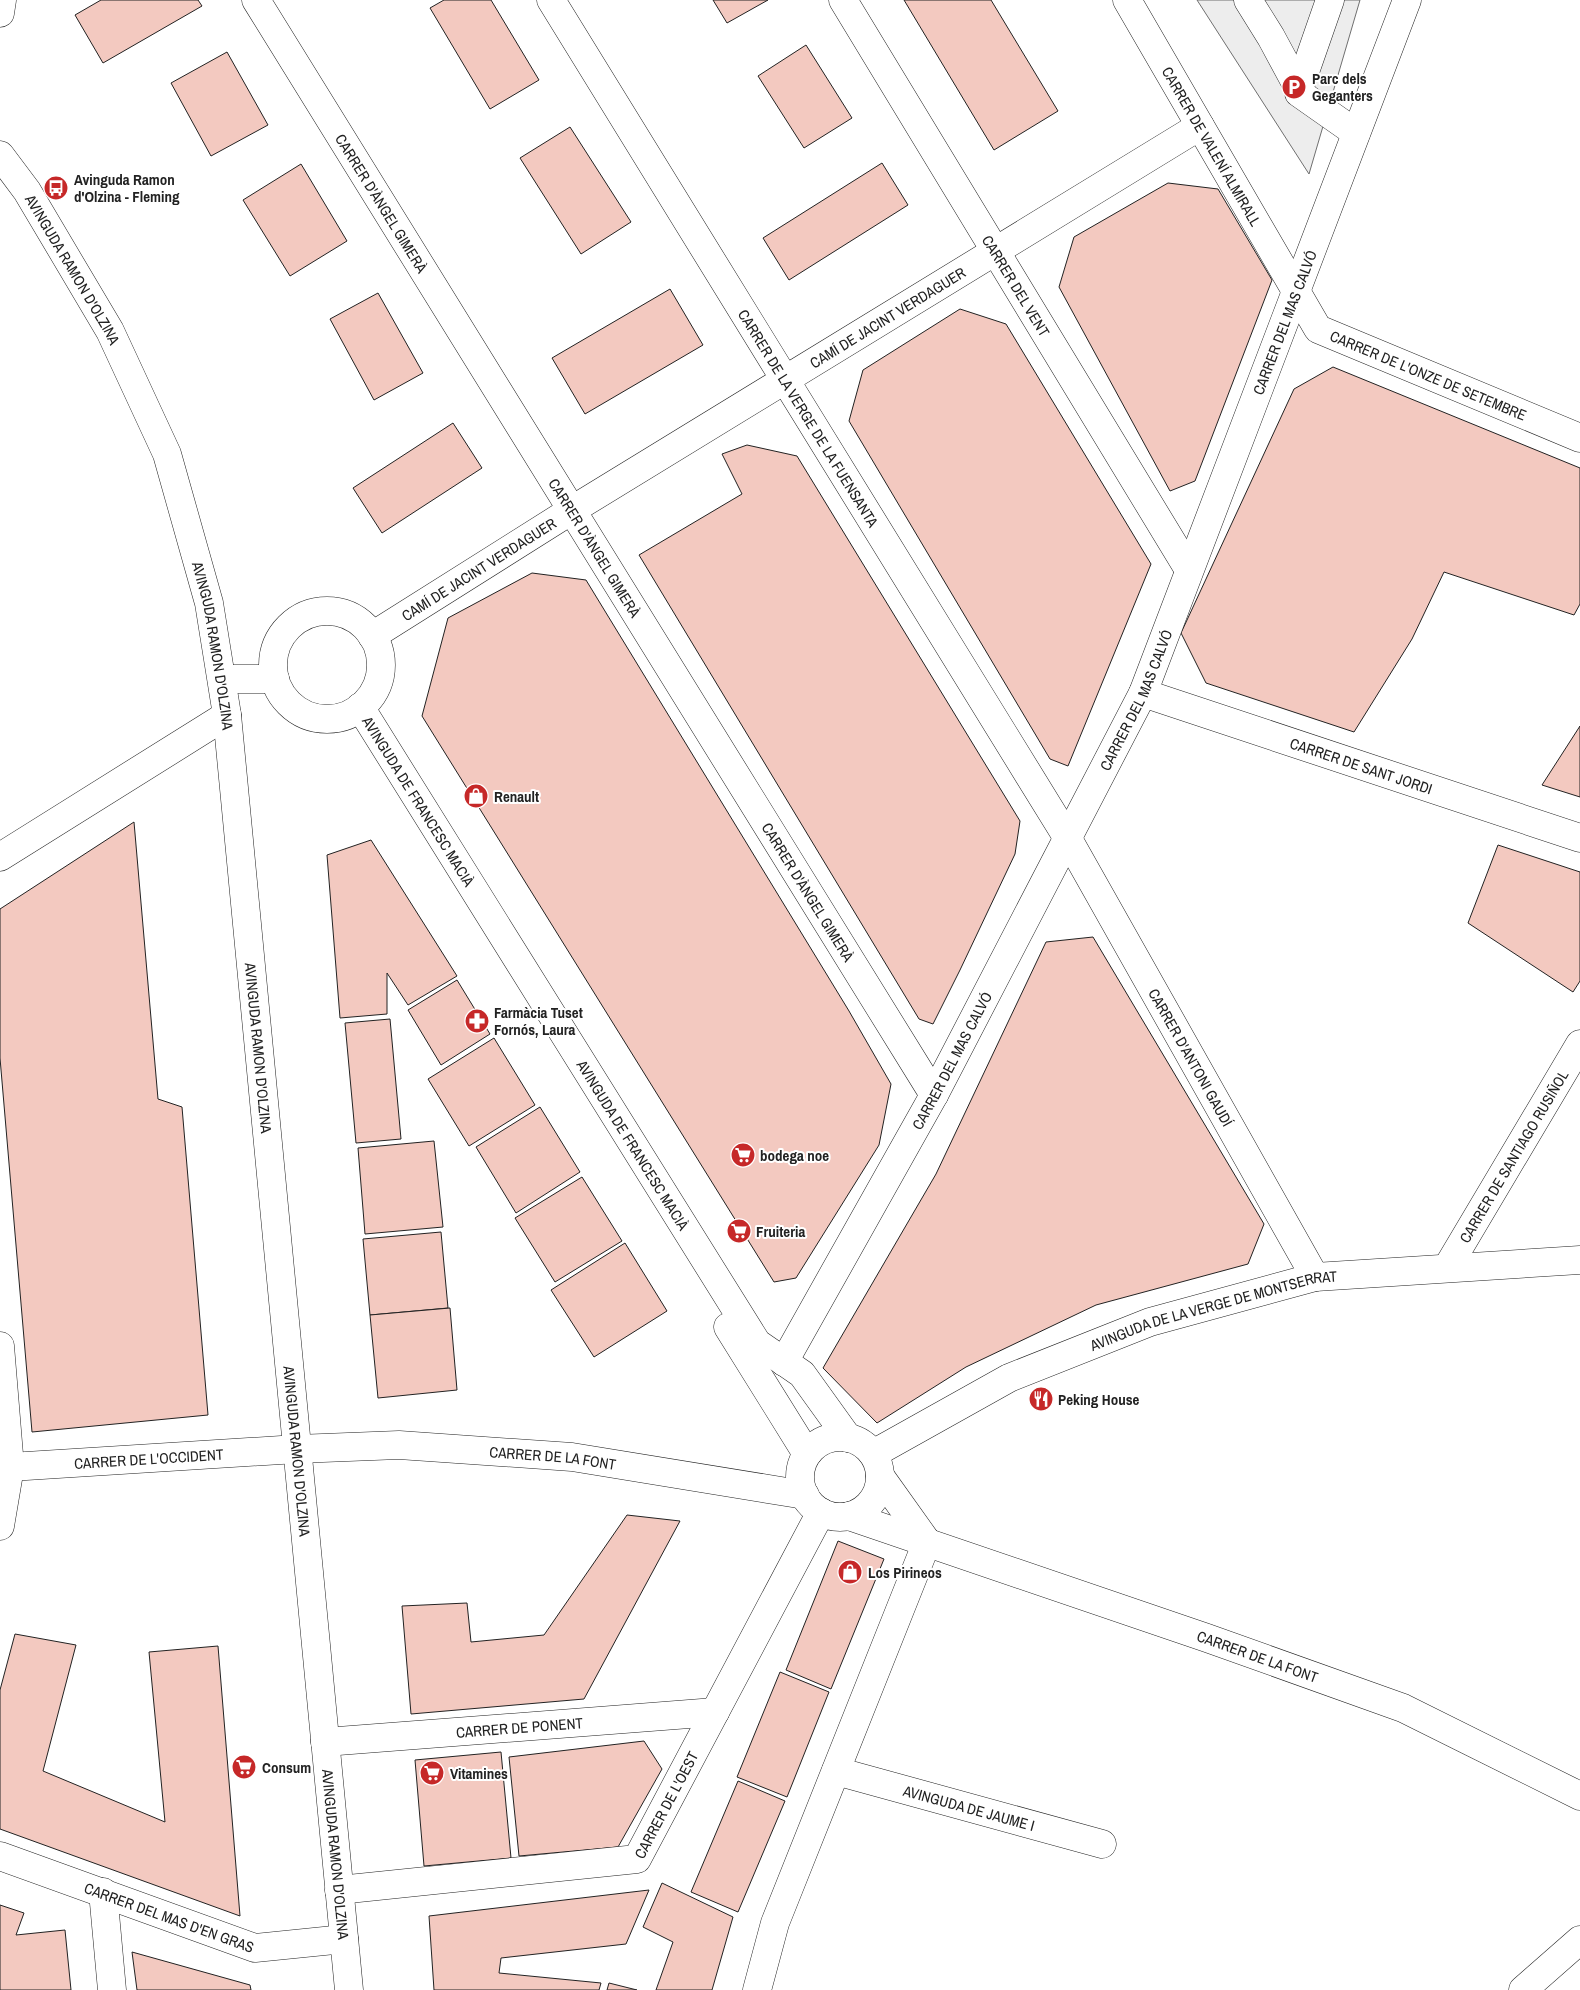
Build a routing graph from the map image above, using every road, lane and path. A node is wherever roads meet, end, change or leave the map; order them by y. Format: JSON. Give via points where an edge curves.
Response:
{"nodes":[{"id":1,"x":2,"y":0,"type":"edge"},
{"id":2,"x":256,"y":0,"type":"edge"},
{"id":3,"x":551,"y":0,"type":"edge"},
{"id":4,"x":843,"y":0,"type":"edge"},
{"id":5,"x":1126,"y":0,"type":"edge"},
{"id":6,"x":1248,"y":0,"type":"edge"},
{"id":7,"x":1330,"y":0,"type":"edge"},
{"id":8,"x":1407,"y":0,"type":"edge"},
{"id":9,"x":0,"y":14,"type":"edge"},
{"id":10,"x":1299,"y":89,"type":"junction"},
{"id":11,"x":1200,"y":126,"type":"junction"},
{"id":12,"x":1356,"y":133,"type":"junction"},
{"id":13,"x":0,"y":154,"type":"edge"},
{"id":14,"x":996,"y":251,"type":"junction"},
{"id":15,"x":1296,"y":291,"type":"junction"},
{"id":16,"x":785,"y":380,"type":"junction"},
{"id":17,"x":1580,"y":438,"type":"edge"},
{"id":18,"x":572,"y":510,"type":"junction"},
{"id":19,"x":1189,"y":570,"type":"junction"},
{"id":20,"x":372,"y":636,"type":"junction"},
{"id":21,"x":222,"y":679,"type":"junction"},
{"id":22,"x":275,"y":679,"type":"junction"},
{"id":23,"x":1142,"y":693,"type":"junction"},
{"id":24,"x":353,"y":711,"type":"junction"},
{"id":25,"x":227,"y":715,"type":"junction"},
{"id":26,"x":1067,"y":837,"type":"junction"},
{"id":27,"x":1580,"y":838,"type":"edge"},
{"id":28,"x":0,"y":857,"type":"edge"},
{"id":29,"x":1580,"y":1044,"type":"edge"},
{"id":30,"x":934,"y":1095,"type":"junction"},
{"id":31,"x":1580,"y":1260,"type":"edge"},
{"id":32,"x":1447,"y":1268,"type":"junction"},
{"id":33,"x":1314,"y":1277,"type":"junction"},
{"id":34,"x":0,"y":1346,"type":"edge"},
{"id":35,"x":784,"y":1362,"type":"junction"},
{"id":36,"x":848,"y":1438,"type":"junction"},
{"id":37,"x":297,"y":1449,"type":"junction"},
{"id":38,"x":807,"y":1454,"type":"junction"},
{"id":39,"x":877,"y":1465,"type":"junction"},
{"id":40,"x":5,"y":1467,"type":"edge"},
{"id":41,"x":813,"y":1504,"type":"junction"},
{"id":42,"x":849,"y":1516,"type":"junction"},
{"id":43,"x":0,"y":1526,"type":"edge"},
{"id":44,"x":927,"y":1542,"type":"junction"},
{"id":45,"x":715,"y":1712,"type":"junction"},
{"id":46,"x":325,"y":1742,"type":"junction"},
{"id":47,"x":836,"y":1771,"type":"junction"},
{"id":48,"x":1580,"y":1796,"type":"edge"},
{"id":49,"x":1102,"y":1844,"type":"dead end"},
{"id":50,"x":0,"y":1856,"type":"edge"},
{"id":51,"x":339,"y":1890,"type":"junction"},
{"id":52,"x":103,"y":1892,"type":"junction"},
{"id":53,"x":344,"y":1938,"type":"junction"},
{"id":54,"x":1575,"y":1946,"type":"edge"},
{"id":55,"x":112,"y":1990,"type":"edge"},
{"id":56,"x":349,"y":1990,"type":"edge"},
{"id":57,"x":757,"y":1990,"type":"edge"},
{"id":58,"x":1524,"y":1990,"type":"edge"}],
"edges":[{"from":1,"to":9,"type":"street"},
{"from":2,"to":18,"type":"street","name":"CARRER D'ÀNGEL GIMERÀ"},
{"from":3,"to":16,"type":"street","name":"CARRER DE LA VERGE DE LA FUENSANTA"},
{"from":4,"to":14,"type":"street","name":"CARRER DEL VENT"},
{"from":5,"to":11,"type":"street","name":"CARRER DE VALENÍ ALMIRALL"},
{"from":6,"to":10,"type":"street"},
{"from":7,"to":10,"type":"street"},
{"from":8,"to":12,"type":"street","name":"CARRER DEL MAS CALVÓ"},
{"from":10,"to":12,"type":"street","via":[[1299,93]]},
{"from":11,"to":14,"type":"street","name":"CAMÍ DE JACINT VERDAGUER"},
{"from":11,"to":15,"type":"street","name":"CARRER DE VALENÍ ALMIRALL"},
{"from":12,"to":15,"type":"street","name":"CARRER DEL MAS CALVÓ"},
{"from":13,"to":21,"type":"street","name":"AVINGUDA RAMON D'OLZINA","via":[[28,191],[110,331],[167,454],[209,603]]},
{"from":14,"to":16,"type":"street","name":"CAMÍ DE JACINT VERDAGUER"},
{"from":14,"to":19,"type":"street","name":"CARRER DEL VENT"},
{"from":15,"to":17,"type":"street","name":"CARRER DE L'ONZE DE SETEMBRE","via":[[1318,328]]},
{"from":15,"to":19,"type":"street","name":"CARRER DEL MAS CALVÓ"},
{"from":16,"to":18,"type":"street","name":"CAMÍ DE JACINT VERDAGUER"},
{"from":16,"to":26,"type":"street","name":"CARRER DE LA VERGE DE LA FUENSANTA"},
{"from":18,"to":20,"type":"street","name":"CAMÍ DE JACINT VERDAGUER"},
{"from":18,"to":30,"type":"street","name":"CARRER D'ÀNGEL GIMERÀ"},
{"from":19,"to":23,"type":"street","name":"CARRER DEL MAS CALVÓ"},
{"from":20,"to":22,"type":"street","via":[[361,623],[330,611],[297,619],[277,646],[273,662]]},
{"from":20,"to":24,"type":"street","via":[[379,650],[378,682],[371,696]]},
{"from":21,"to":22,"type":"street"},
{"from":21,"to":25,"type":"street","name":"AVINGUDA RAMON D'OLZINA"},
{"from":22,"to":24,"type":"street","via":[[282,695],[295,708],[310,716],[328,719]]},
{"from":23,"to":26,"type":"street","name":"CARRER DEL MAS CALVÓ"},
{"from":23,"to":27,"type":"street","name":"CARRER DE SANT JORDI"},
{"from":24,"to":35,"type":"street","name":"AVINGUDA DE FRANCESC MACIÀ","via":[[758,1343]]},
{"from":24,"to":38,"type":"street","name":"AVINGUDA DE FRANCESC MACIÀ"},
{"from":25,"to":28,"type":"street"},
{"from":25,"to":37,"type":"street","name":"AVINGUDA RAMON D'OLZINA"},
{"from":26,"to":30,"type":"street","name":"CARRER DEL MAS CALVÓ"},
{"from":26,"to":33,"type":"street","name":"CARRER D'ANTONI GAUDÍ"},
{"from":29,"to":32,"type":"street","name":"CARRER DE SANTIAGO RUSIÑOL"},
{"from":30,"to":35,"type":"street","name":"CARRER DEL MAS CALVÓ"},
{"from":31,"to":32,"type":"street","name":"AVINGUDA DE LA VERGE DE MONTSERRAT"},
{"from":32,"to":33,"type":"street","name":"AVINGUDA DE LA VERGE DE MONTSERRAT"},
{"from":33,"to":39,"type":"street","name":"AVINGUDA DE LA VERGE DE MONTSERRAT","via":[[1150,1322],[1009,1378]]},
{"from":34,"to":40,"type":"street"},
{"from":35,"to":36,"type":"street","name":"AVINGUDA DE FRANCESC MACIÀ","via":[[802,1374]]},
{"from":36,"to":38,"type":"street","via":[[825,1440]]},
{"from":36,"to":39,"type":"street","via":[[858,1441]]},
{"from":37,"to":40,"type":"street","name":"CARRER DE L'OCCIDENT"},
{"from":37,"to":41,"type":"street","name":"CARRER DE LA FONT","via":[[399,1445],[572,1457]]},
{"from":37,"to":46,"type":"street","name":"AVINGUDA RAMON D'OLZINA"},
{"from":38,"to":41,"type":"street","via":[[802,1464],[801,1485]]},
{"from":39,"to":42,"type":"street","via":[[878,1490],[872,1502]]},
{"from":39,"to":44,"type":"street"},
{"from":40,"to":43,"type":"street"},
{"from":41,"to":42,"type":"street","via":[[830,1516]]},
{"from":41,"to":45,"type":"street","name":"CARRER DE L'OEST"},
{"from":42,"to":44,"type":"street","name":"CARRER DE LA FONT"},
{"from":44,"to":47,"type":"street"},
{"from":44,"to":48,"type":"street","name":"CARRER DE LA FONT","via":[[1403,1708]]},
{"from":45,"to":46,"type":"street","name":"CARRER DE PONENT"},
{"from":45,"to":51,"type":"street","name":"CARRER DE L'OEST","via":[[637,1858]]},
{"from":46,"to":51,"type":"street","name":"AVINGUDA RAMON D'OLZINA"},
{"from":47,"to":49,"type":"street","name":"AVINGUDA DE JAUME I"},
{"from":47,"to":57,"type":"street","via":[[775,1923]]},
{"from":50,"to":52,"type":"street","name":"CARRER DEL MAS D'EN GRAS"},
{"from":51,"to":53,"type":"street","name":"AVINGUDA RAMON D'OLZINA"},
{"from":52,"to":53,"type":"street","name":"CARRER DEL MAS D'EN GRAS","via":[[255,1948]]},
{"from":52,"to":55,"type":"street"},
{"from":53,"to":56,"type":"street","name":"AVINGUDA RAMON D'OLZINA"},
{"from":54,"to":58,"type":"street"}]}
